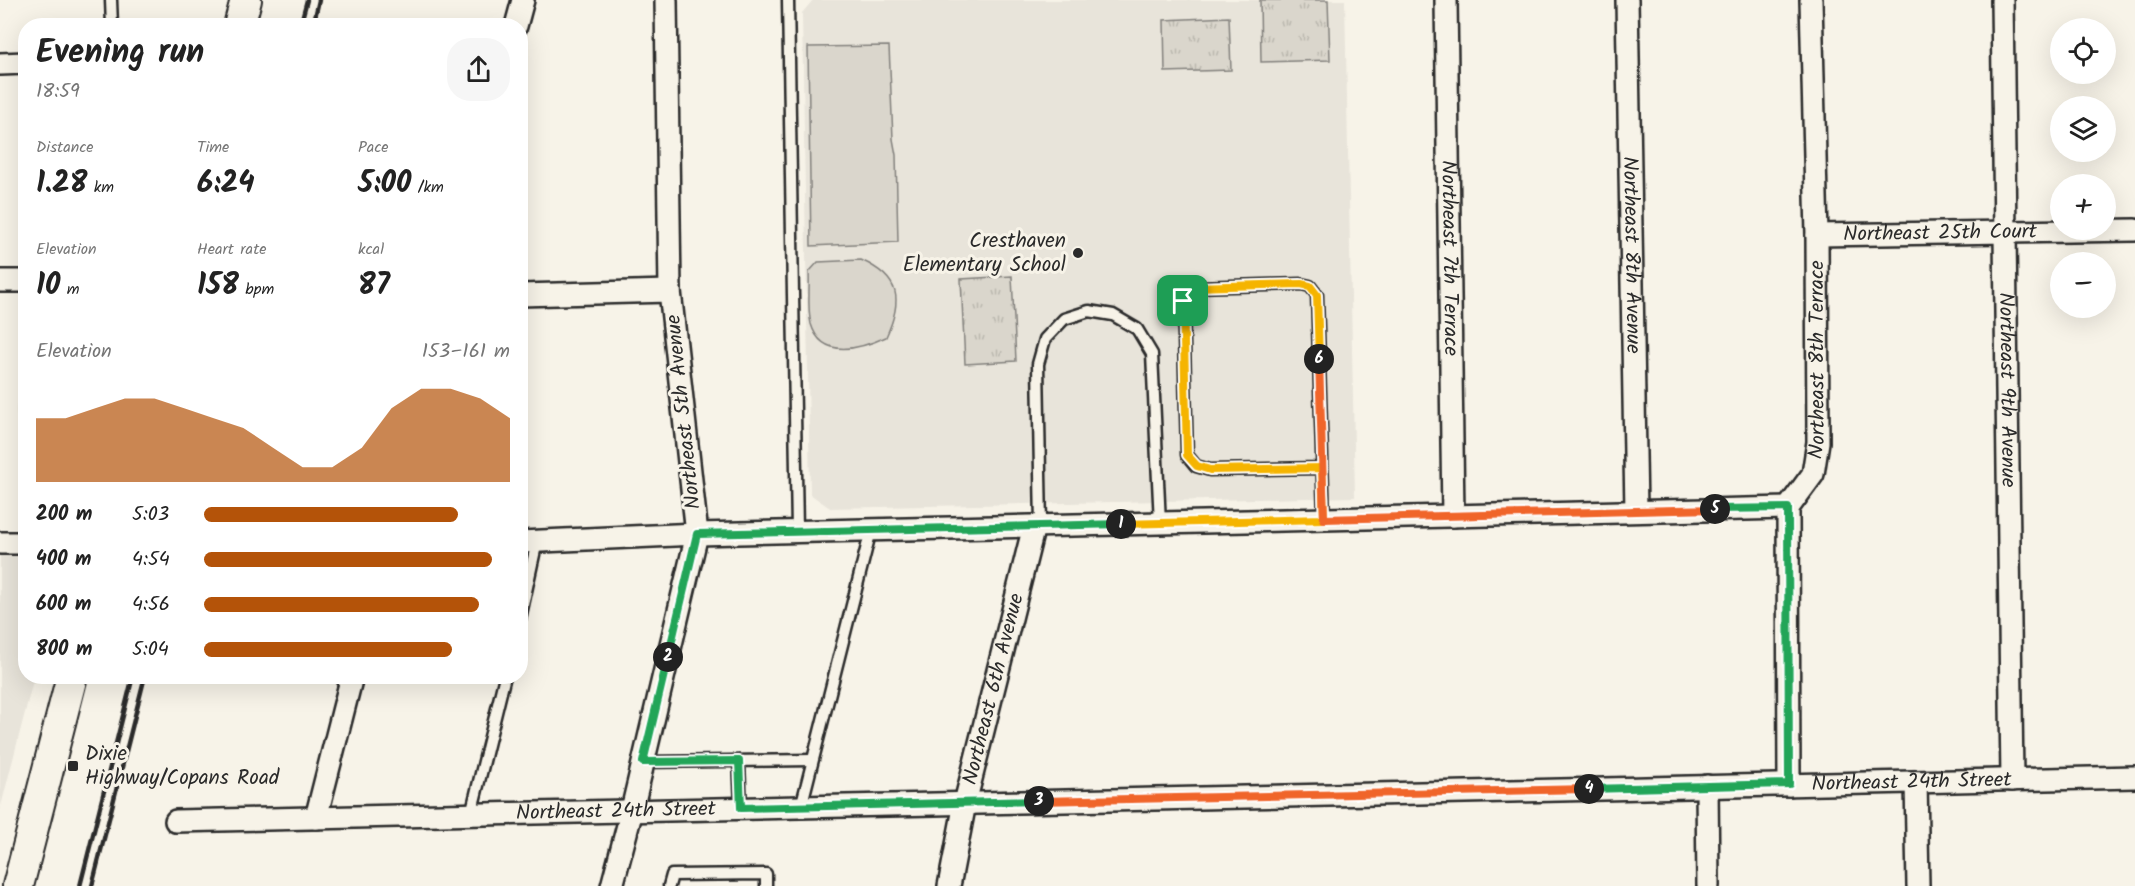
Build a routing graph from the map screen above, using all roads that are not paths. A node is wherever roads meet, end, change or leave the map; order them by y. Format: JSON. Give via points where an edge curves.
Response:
{"nodes":[{"id":1,"x":111,"y":0,"type":"edge"},
{"id":2,"x":246,"y":0,"type":"edge"},
{"id":3,"x":523,"y":0,"type":"edge"},
{"id":4,"x":666,"y":0,"type":"edge"},
{"id":5,"x":788,"y":0,"type":"edge"},
{"id":6,"x":1446,"y":0,"type":"edge"},
{"id":7,"x":1627,"y":0,"type":"edge"},
{"id":8,"x":1811,"y":0,"type":"edge"},
{"id":9,"x":2002,"y":0,"type":"edge"},
{"id":10,"x":112,"y":18,"type":"edge"},
{"id":11,"x":241,"y":18,"type":"edge"},
{"id":12,"x":518,"y":18,"type":"edge"},
{"id":13,"x":18,"y":63,"type":"edge"},
{"id":14,"x":0,"y":64,"type":"edge"},
{"id":15,"x":2135,"y":230,"type":"edge"},
{"id":16,"x":2004,"y":232,"type":"junction"},
{"id":17,"x":1817,"y":235,"type":"junction"},
{"id":18,"x":0,"y":281,"type":"edge"},
{"id":19,"x":18,"y":281,"type":"edge"},
{"id":20,"x":670,"y":291,"type":"junction"},
{"id":21,"x":528,"y":296,"type":"edge"},
{"id":22,"x":1322,"y":468,"type":"junction"},
{"id":23,"x":1788,"y":508,"type":"junction"},
{"id":24,"x":1636,"y":511,"type":"junction"},
{"id":25,"x":1453,"y":516,"type":"junction"},
{"id":26,"x":1324,"y":519,"type":"junction"},
{"id":27,"x":1160,"y":523,"type":"junction"},
{"id":28,"x":1038,"y":526,"type":"junction"},
{"id":29,"x":871,"y":530,"type":"junction"},
{"id":30,"x":797,"y":531,"type":"junction"},
{"id":31,"x":697,"y":534,"type":"junction"},
{"id":32,"x":529,"y":541,"type":"edge"},
{"id":33,"x":0,"y":543,"type":"edge"},
{"id":34,"x":18,"y":543,"type":"edge"},
{"id":35,"x":70,"y":684,"type":"edge"},
{"id":36,"x":350,"y":684,"type":"edge"},
{"id":37,"x":503,"y":684,"type":"edge"},
{"id":38,"x":812,"y":760,"type":"junction"},
{"id":39,"x":739,"y":761,"type":"junction"},
{"id":40,"x":643,"y":762,"type":"junction"},
{"id":41,"x":2135,"y":777,"type":"edge"},
{"id":42,"x":2012,"y":780,"type":"junction"},
{"id":43,"x":1916,"y":782,"type":"junction"},
{"id":44,"x":1789,"y":784,"type":"junction"},
{"id":45,"x":1707,"y":786,"type":"junction"},
{"id":46,"x":965,"y":803,"type":"junction"},
{"id":47,"x":801,"y":807,"type":"junction"},
{"id":48,"x":741,"y":808,"type":"junction"},
{"id":49,"x":632,"y":810,"type":"junction"},
{"id":50,"x":471,"y":814,"type":"junction"},
{"id":51,"x":316,"y":818,"type":"junction"},
{"id":52,"x":176,"y":821,"type":"dead end"},
{"id":53,"x":708,"y":880,"type":"edge"},
{"id":54,"x":18,"y":886,"type":"edge"},
{"id":55,"x":612,"y":886,"type":"edge"},
{"id":56,"x":669,"y":886,"type":"edge"},
{"id":57,"x":766,"y":886,"type":"edge"},
{"id":58,"x":949,"y":886,"type":"edge"},
{"id":59,"x":1708,"y":886,"type":"edge"},
{"id":60,"x":1918,"y":886,"type":"edge"}],
"edges":[{"from":1,"to":10,"type":"lane"},
{"from":2,"to":11,"type":"main road"},
{"from":3,"to":12,"type":"street"},
{"from":4,"to":20,"type":"street","name":"Northeast 5th Avenue"},
{"from":5,"to":30,"type":"lane"},
{"from":6,"to":25,"type":"street","name":"Northeast 7th Terrace"},
{"from":7,"to":24,"type":"street","name":"Northeast 8th Avenue"},
{"from":8,"to":17,"type":"street","name":"Northeast 8th Terrace"},
{"from":9,"to":16,"type":"street","name":"Northeast 9th Avenue"},
{"from":13,"to":14,"type":"street"},
{"from":15,"to":16,"type":"street","name":"Northeast 25th Court"},
{"from":16,"to":17,"type":"street","name":"Northeast 25th Court"},
{"from":16,"to":42,"type":"street","name":"Northeast 9th Avenue"},
{"from":17,"to":23,"type":"street","name":"Northeast 8th Terrace","via":[[1818,442],[1813,474]]},
{"from":18,"to":19,"type":"street"},
{"from":20,"to":21,"type":"street"},
{"from":20,"to":31,"type":"street","name":"Northeast 5th Avenue"},
{"from":22,"to":22,"type":"lane","via":[[1317,295],[1310,286],[1301,284],[1195,287],[1186,292],[1183,301],[1187,455],[1197,466],[1210,470]]},
{"from":22,"to":26,"type":"lane"},
{"from":23,"to":24,"type":"street"},
{"from":23,"to":44,"type":"street"},
{"from":24,"to":25,"type":"street"},
{"from":25,"to":26,"type":"street"},
{"from":26,"to":27,"type":"street"},
{"from":27,"to":28,"type":"street"},
{"from":27,"to":28,"type":"lane","via":[[1152,354],[1137,329],[1113,315],[1089,311],[1064,319],[1045,339],[1038,364]]},
{"from":28,"to":29,"type":"street"},
{"from":28,"to":46,"type":"street","name":"Northeast 6th Avenue"},
{"from":29,"to":30,"type":"street"},
{"from":29,"to":38,"type":"lane"},
{"from":30,"to":31,"type":"street"},
{"from":31,"to":32,"type":"street"},
{"from":31,"to":40,"type":"street","name":"Northeast 5th Avenue"},
{"from":33,"to":34,"type":"street"},
{"from":35,"to":54,"type":"main road"},
{"from":36,"to":51,"type":"street"},
{"from":37,"to":50,"type":"lane"},
{"from":38,"to":39,"type":"lane"},
{"from":38,"to":47,"type":"lane"},
{"from":39,"to":40,"type":"lane"},
{"from":39,"to":48,"type":"lane"},
{"from":40,"to":49,"type":"street","name":"Northeast 5th Avenue"},
{"from":41,"to":42,"type":"street","name":"Northeast 24th Street"},
{"from":42,"to":43,"type":"street","name":"Northeast 24th Street"},
{"from":43,"to":44,"type":"street","name":"Northeast 24th Street"},
{"from":43,"to":60,"type":"street"},
{"from":44,"to":45,"type":"street","name":"Northeast 24th Street"},
{"from":45,"to":46,"type":"street","name":"Northeast 24th Street"},
{"from":45,"to":59,"type":"street"},
{"from":46,"to":47,"type":"street","name":"Northeast 24th Street"},
{"from":46,"to":58,"type":"street","name":"Northeast 6th Avenue"},
{"from":47,"to":48,"type":"street","name":"Northeast 24th Street"},
{"from":48,"to":49,"type":"street","name":"Northeast 24th Street"},
{"from":49,"to":50,"type":"street","name":"Northeast 24th Street"},
{"from":49,"to":55,"type":"street","name":"Northeast 5th Avenue"},
{"from":50,"to":51,"type":"street","name":"Northeast 24th Street"},
{"from":51,"to":52,"type":"street","name":"Northeast 24th Street"},
{"from":53,"to":56,"type":"lane","via":[[672,875]]},
{"from":53,"to":57,"type":"lane","via":[[765,874]]}]}
